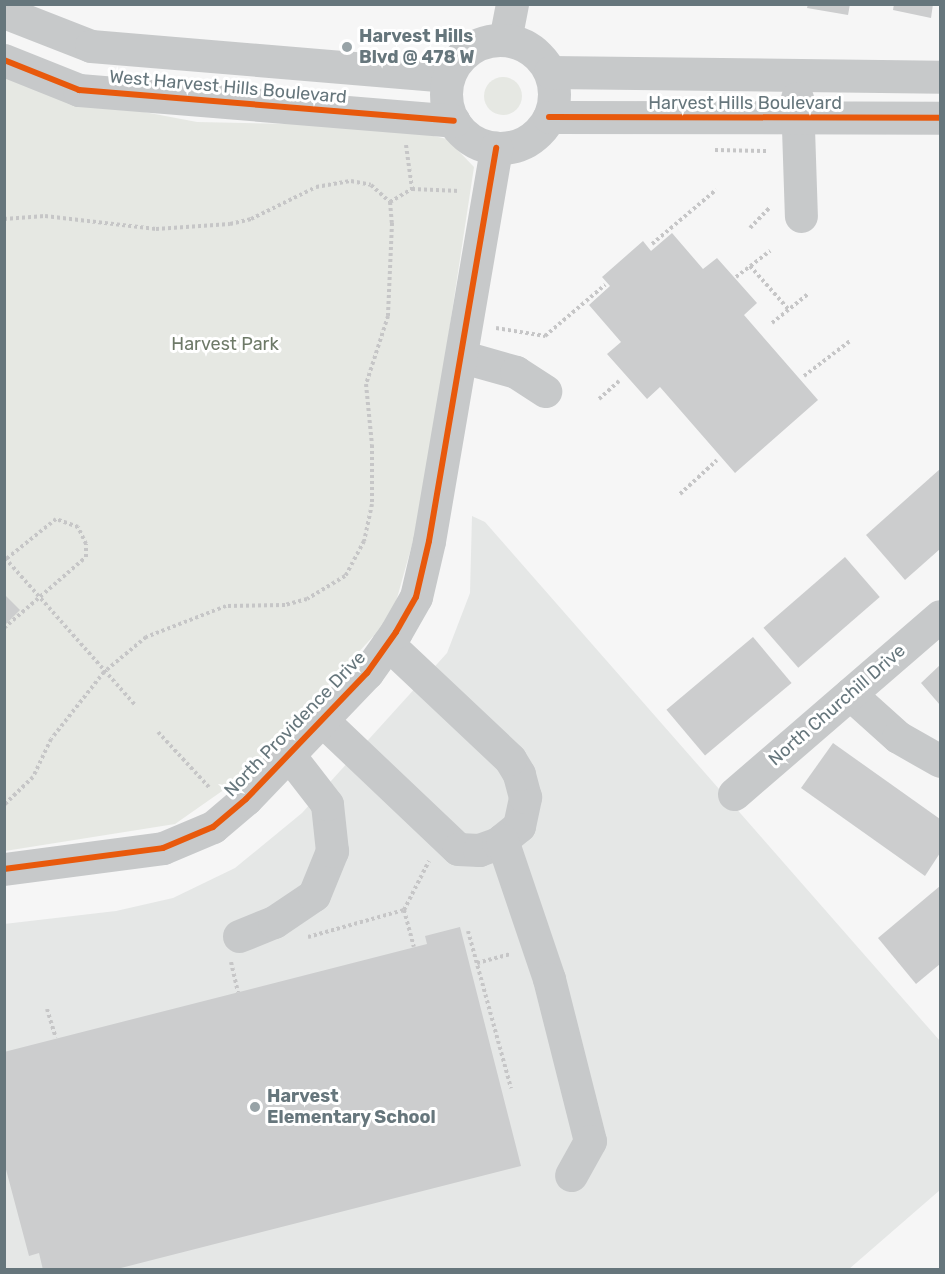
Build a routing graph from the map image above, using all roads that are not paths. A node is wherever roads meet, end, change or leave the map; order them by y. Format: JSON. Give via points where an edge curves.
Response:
{"nodes":[{"id":1,"x":512,"y":4,"type":"edge"},
{"id":2,"x":4,"y":12,"type":"edge"},
{"id":3,"x":505,"y":40,"type":"junction"},
{"id":4,"x":4,"y":60,"type":"edge"},
{"id":5,"x":550,"y":72,"type":"junction"},
{"id":6,"x":796,"y":75,"type":"junction"},
{"id":7,"x":449,"y":76,"type":"junction"},
{"id":8,"x":940,"y":77,"type":"edge"},
{"id":9,"x":549,"y":117,"type":"junction"},
{"id":10,"x":797,"y":118,"type":"junction"},
{"id":11,"x":940,"y":118,"type":"edge"},
{"id":12,"x":454,"y":121,"type":"junction"},
{"id":13,"x":496,"y":148,"type":"junction"},
{"id":14,"x":790,"y":207,"type":"road end"},
{"id":15,"x":463,"y":357,"type":"junction"},
{"id":16,"x":545,"y":391,"type":"dead end"},
{"id":17,"x":940,"y":616,"type":"edge"},
{"id":18,"x":388,"y":644,"type":"junction"},
{"id":19,"x":850,"y":694,"type":"junction"},
{"id":20,"x":322,"y":720,"type":"junction"},
{"id":21,"x":289,"y":755,"type":"junction"},
{"id":22,"x":940,"y":761,"type":"edge"},
{"id":23,"x":735,"y":794,"type":"dead end"},
{"id":24,"x":502,"y":840,"type":"junction"},
{"id":25,"x":4,"y":869,"type":"edge"},
{"id":26,"x":234,"y":947,"type":"road end"},
{"id":27,"x":571,"y":1175,"type":"dead end"}],
"edges":[{"from":1,"to":3,"type":"street"},
{"from":2,"to":7,"type":"street","name":"West Harvest Hills Boulevard","via":[[91,46]]},
{"from":3,"to":5,"type":"street","via":[[532,50]]},
{"from":3,"to":7,"type":"street","via":[[476,45],[464,53]]},
{"from":4,"to":12,"type":"street","name":"West Harvest Hills Boulevard","via":[[79,90]]},
{"from":5,"to":6,"type":"street","name":"Harvest Hills Boulevard"},
{"from":5,"to":9,"type":"street","via":[[554,102]]},
{"from":6,"to":8,"type":"street","name":"Harvest Hills Boulevard"},
{"from":6,"to":10,"type":"street"},
{"from":7,"to":12,"type":"street","via":[[446,91]]},
{"from":9,"to":10,"type":"street","name":"Harvest Hills Boulevard"},
{"from":9,"to":13,"type":"street","via":[[528,141]]},
{"from":10,"to":11,"type":"street","name":"Harvest Hills Boulevard"},
{"from":10,"to":14,"type":"street"},
{"from":12,"to":13,"type":"street","via":[[480,144]]},
{"from":13,"to":15,"type":"street","name":"North Providence Drive"},
{"from":15,"to":16,"type":"street","via":[[516,372]]},
{"from":15,"to":18,"type":"street","name":"North Providence Drive","via":[[416,597]]},
{"from":17,"to":19,"type":"street","name":"North Churchill Drive"},
{"from":18,"to":20,"type":"street","name":"North Providence Drive","via":[[367,673]]},
{"from":18,"to":24,"type":"street","via":[[510,759],[519,774],[525,797],[519,826]]},
{"from":19,"to":22,"type":"street","via":[[898,737]]},
{"from":19,"to":23,"type":"street","name":"North Churchill Drive"},
{"from":20,"to":21,"type":"street","name":"North Providence Drive"},
{"from":20,"to":24,"type":"street","via":[[458,849],[479,850]]},
{"from":21,"to":25,"type":"street","name":"North Providence Drive","via":[[213,827],[164,848]]},
{"from":21,"to":26,"type":"street","via":[[327,804],[332,851],[314,895]]},
{"from":24,"to":27,"type":"street","via":[[549,979],[590,1142]]}]}
